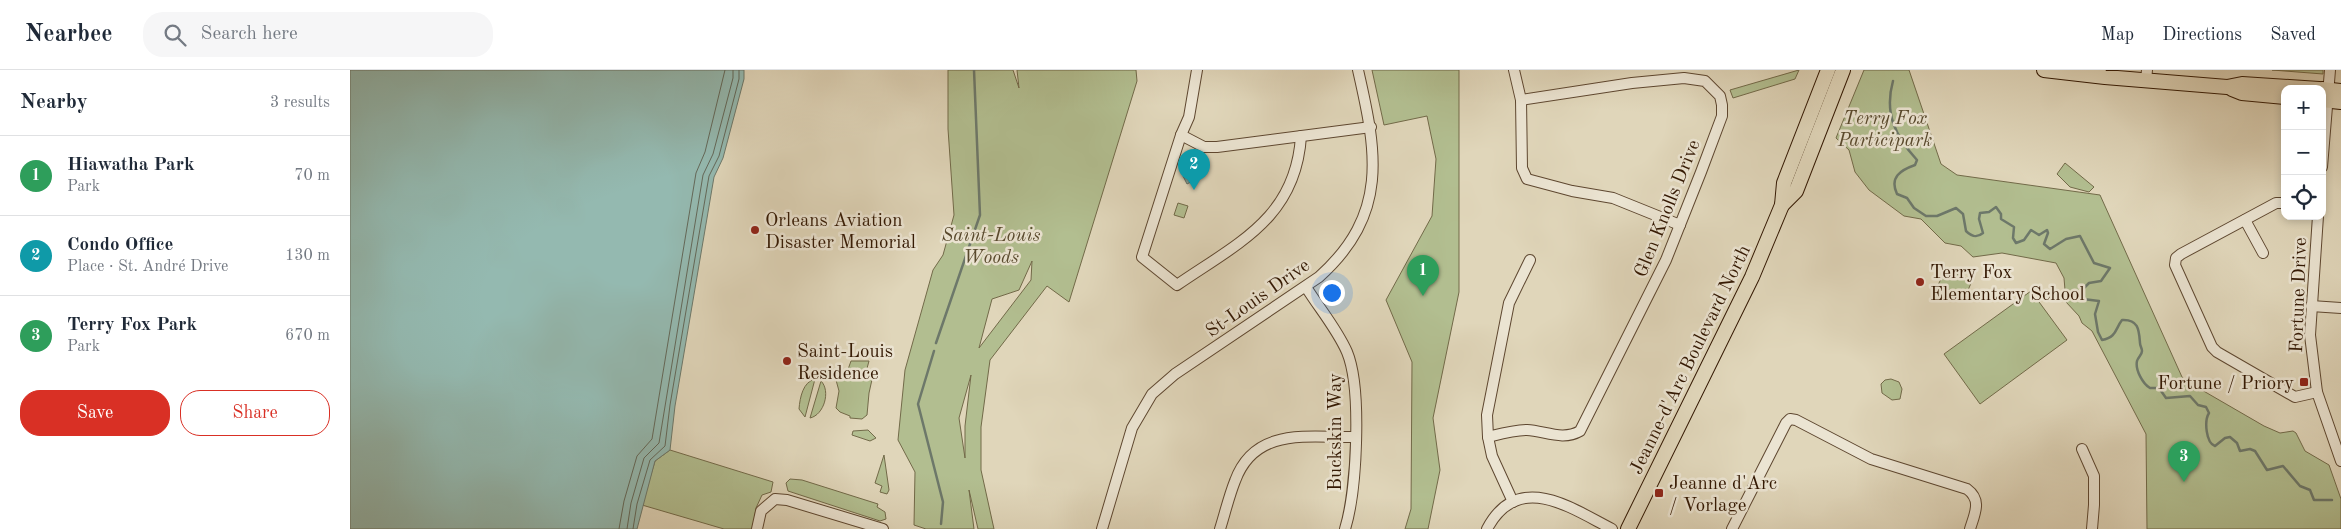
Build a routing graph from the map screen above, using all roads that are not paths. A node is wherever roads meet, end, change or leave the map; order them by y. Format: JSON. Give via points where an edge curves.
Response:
{"nodes":[{"id":1,"x":1197,"y":70,"type":"edge"},
{"id":2,"x":1358,"y":70,"type":"edge"},
{"id":3,"x":1514,"y":70,"type":"edge"},
{"id":4,"x":1828,"y":70,"type":"edge"},
{"id":5,"x":1843,"y":70,"type":"edge"},
{"id":6,"x":2044,"y":70,"type":"edge"},
{"id":7,"x":2330,"y":70,"type":"edge"},
{"id":8,"x":2147,"y":75,"type":"edge"},
{"id":9,"x":2227,"y":87,"type":"junction"},
{"id":10,"x":2329,"y":94,"type":"edge"},
{"id":11,"x":2281,"y":97,"type":"edge"},
{"id":12,"x":1521,"y":100,"type":"junction"},
{"id":13,"x":1371,"y":127,"type":"junction"},
{"id":14,"x":2326,"y":130,"type":"edge"},
{"id":15,"x":1181,"y":135,"type":"junction"},
{"id":16,"x":1301,"y":136,"type":"junction"},
{"id":17,"x":2281,"y":203,"type":"edge"},
{"id":18,"x":1782,"y":205,"type":"junction"},
{"id":19,"x":2245,"y":220,"type":"junction"},
{"id":20,"x":2318,"y":220,"type":"edge"},
{"id":21,"x":1680,"y":226,"type":"junction"},
{"id":22,"x":2263,"y":253,"type":"dead end"},
{"id":23,"x":1530,"y":260,"type":"dead end"},
{"id":24,"x":1306,"y":287,"type":"junction"},
{"id":25,"x":2311,"y":306,"type":"junction"},
{"id":26,"x":2341,"y":308,"type":"edge"},
{"id":27,"x":2317,"y":392,"type":"junction"},
{"id":28,"x":1355,"y":437,"type":"junction"},
{"id":29,"x":1488,"y":437,"type":"junction"},
{"id":30,"x":2338,"y":440,"type":"edge"},
{"id":31,"x":2082,"y":449,"type":"dead end"},
{"id":32,"x":2341,"y":460,"type":"edge"},
{"id":33,"x":1513,"y":502,"type":"junction"},
{"id":34,"x":757,"y":529,"type":"edge"},
{"id":35,"x":883,"y":529,"type":"edge"},
{"id":36,"x":1102,"y":529,"type":"edge"},
{"id":37,"x":1220,"y":529,"type":"edge"},
{"id":38,"x":1345,"y":529,"type":"edge"},
{"id":39,"x":1487,"y":529,"type":"edge"},
{"id":40,"x":1612,"y":529,"type":"edge"},
{"id":41,"x":1628,"y":529,"type":"edge"},
{"id":42,"x":1732,"y":529,"type":"edge"},
{"id":43,"x":1970,"y":529,"type":"edge"},
{"id":44,"x":2092,"y":529,"type":"edge"}],
"edges":[{"from":1,"to":15,"type":"street","via":[[1189,116]]},
{"from":2,"to":13,"type":"street","name":"St-Louis Drive"},
{"from":3,"to":12,"type":"street"},
{"from":4,"to":18,"type":"main road","name":"Jeanne-d'Arc Boulevard North","via":[[1784,183]]},
{"from":5,"to":18,"type":"main road","name":"Jeanne-d'Arc Boulevard North","via":[[1796,191]]},
{"from":6,"to":8,"type":"main road"},
{"from":7,"to":10,"type":"street"},
{"from":8,"to":9,"type":"main road"},
{"from":9,"to":10,"type":"main road","via":[[2242,84]]},
{"from":9,"to":11,"type":"main road","via":[[2242,93]]},
{"from":10,"to":14,"type":"street"},
{"from":12,"to":21,"type":"street","via":[[1522,168],[1527,179],[1613,198]]},
{"from":12,"to":21,"type":"street","name":"Glen Knolls Drive","via":[[1657,80],[1684,78],[1705,81],[1720,96],[1722,116]]},
{"from":13,"to":16,"type":"street"},
{"from":13,"to":24,"type":"street","name":"St-Louis Drive","via":[[1372,186],[1360,225],[1337,259]]},
{"from":15,"to":16,"type":"street","via":[[1204,147]]},
{"from":15,"to":16,"type":"street","via":[[1142,257],[1177,285],[1248,236],[1284,199],[1293,182]]},
{"from":17,"to":19,"type":"street"},
{"from":18,"to":41,"type":"main road","name":"Jeanne-d'Arc Boulevard North","via":[[1752,277]]},
{"from":19,"to":22,"type":"street"},
{"from":19,"to":27,"type":"street","via":[[2181,254],[2175,265],[2217,352],[2295,397]]},
{"from":20,"to":25,"type":"street","name":"Fortune Drive"},
{"from":21,"to":29,"type":"street","name":"Glen Knolls Drive","via":[[1580,431],[1572,436],[1563,436],[1525,430]]},
{"from":23,"to":29,"type":"street","via":[[1509,303],[1487,415]]},
{"from":24,"to":28,"type":"street","name":"Buckskin Way","via":[[1338,335],[1354,373]]},
{"from":24,"to":36,"type":"street","name":"St-Louis Drive","via":[[1175,374],[1152,394],[1132,428]]},
{"from":25,"to":26,"type":"street"},
{"from":25,"to":27,"type":"street","name":"Fortune Drive","via":[[2310,335]]},
{"from":27,"to":30,"type":"street","name":"Fortune Drive"},
{"from":28,"to":37,"type":"street","via":[[1290,437],[1260,448],[1242,466],[1235,480]]},
{"from":28,"to":38,"type":"street","name":"Buckskin Way","via":[[1354,486]]},
{"from":29,"to":33,"type":"street","via":[[1492,456]]},
{"from":30,"to":32,"type":"street","name":"Fortune Drive"},
{"from":31,"to":44,"type":"street","via":[[2094,476]]},
{"from":33,"to":39,"type":"street","via":[[1498,513]]},
{"from":33,"to":40,"type":"street","via":[[1534,497],[1555,500]]},
{"from":34,"to":35,"type":"street","via":[[761,511],[775,499]]},
{"from":42,"to":43,"type":"street","via":[[1790,419],[1871,459],[1967,489],[1977,501]]}]}
